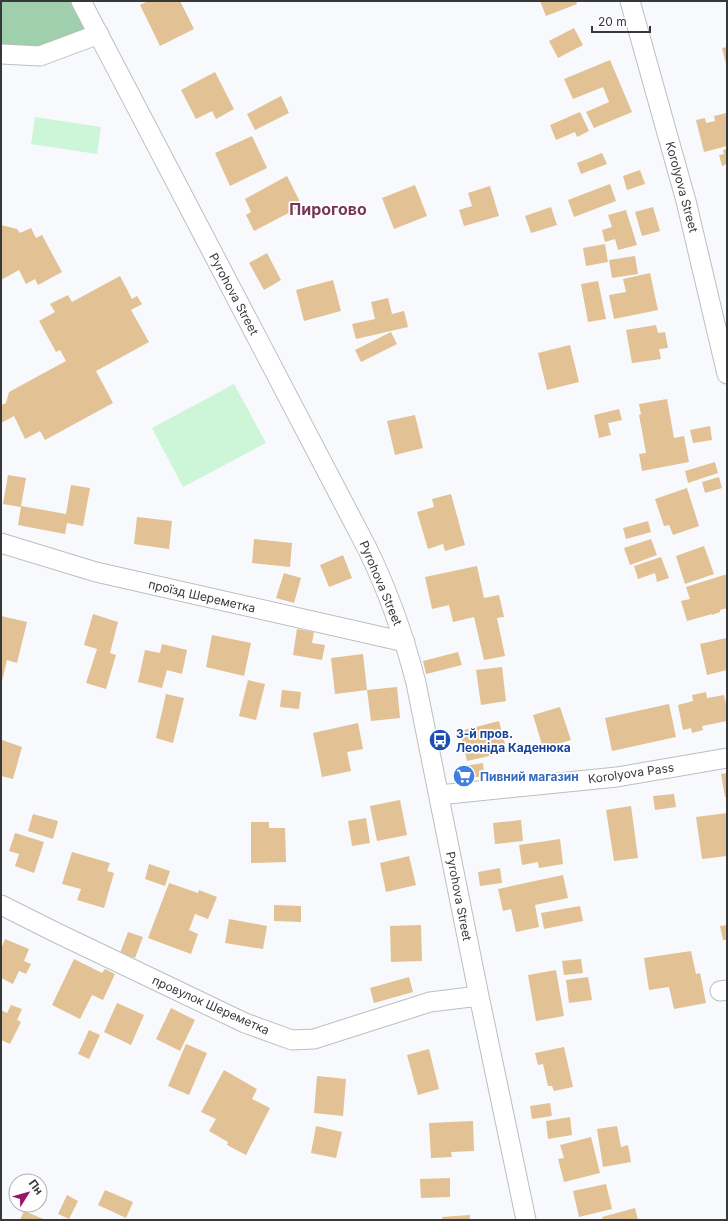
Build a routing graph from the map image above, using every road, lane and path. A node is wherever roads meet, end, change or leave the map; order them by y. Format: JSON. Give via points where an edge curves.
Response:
{"nodes":[{"id":1,"x":81,"y":1,"type":"edge"},
{"id":2,"x":630,"y":1,"type":"edge"},
{"id":3,"x":98,"y":34,"type":"junction"},
{"id":4,"x":1,"y":54,"type":"edge"},
{"id":5,"x":727,"y":374,"type":"edge"},
{"id":6,"x":1,"y":543,"type":"edge"},
{"id":7,"x":405,"y":642,"type":"junction"},
{"id":8,"x":727,"y":758,"type":"edge"},
{"id":9,"x":439,"y":795,"type":"junction"},
{"id":10,"x":1,"y":905,"type":"edge"},
{"id":11,"x":479,"y":996,"type":"junction"},
{"id":12,"x":526,"y":1220,"type":"edge"}],
"edges":[{"from":1,"to":3,"type":"street","name":"Pyrohova Street"},
{"from":2,"to":5,"type":"street","name":"Korolyova Street","via":[[686,201]]},
{"from":3,"to":4,"type":"street","via":[[40,56]]},
{"from":3,"to":7,"type":"street","name":"Pyrohova Street","via":[[367,548],[388,594]]},
{"from":6,"to":7,"type":"street","name":"проїзд Шереметка","via":[[96,572]]},
{"from":7,"to":9,"type":"street","name":"Pyrohova Street"},
{"from":8,"to":9,"type":"street","name":"Korolyova Pass","via":[[617,777]]},
{"from":9,"to":11,"type":"street","name":"Pyrohova Street"},
{"from":10,"to":11,"type":"street","name":"провулок Шереметка","via":[[245,1023],[292,1040],[314,1039],[430,1002]]},
{"from":11,"to":12,"type":"street","name":"Pyrohova Street"}]}
